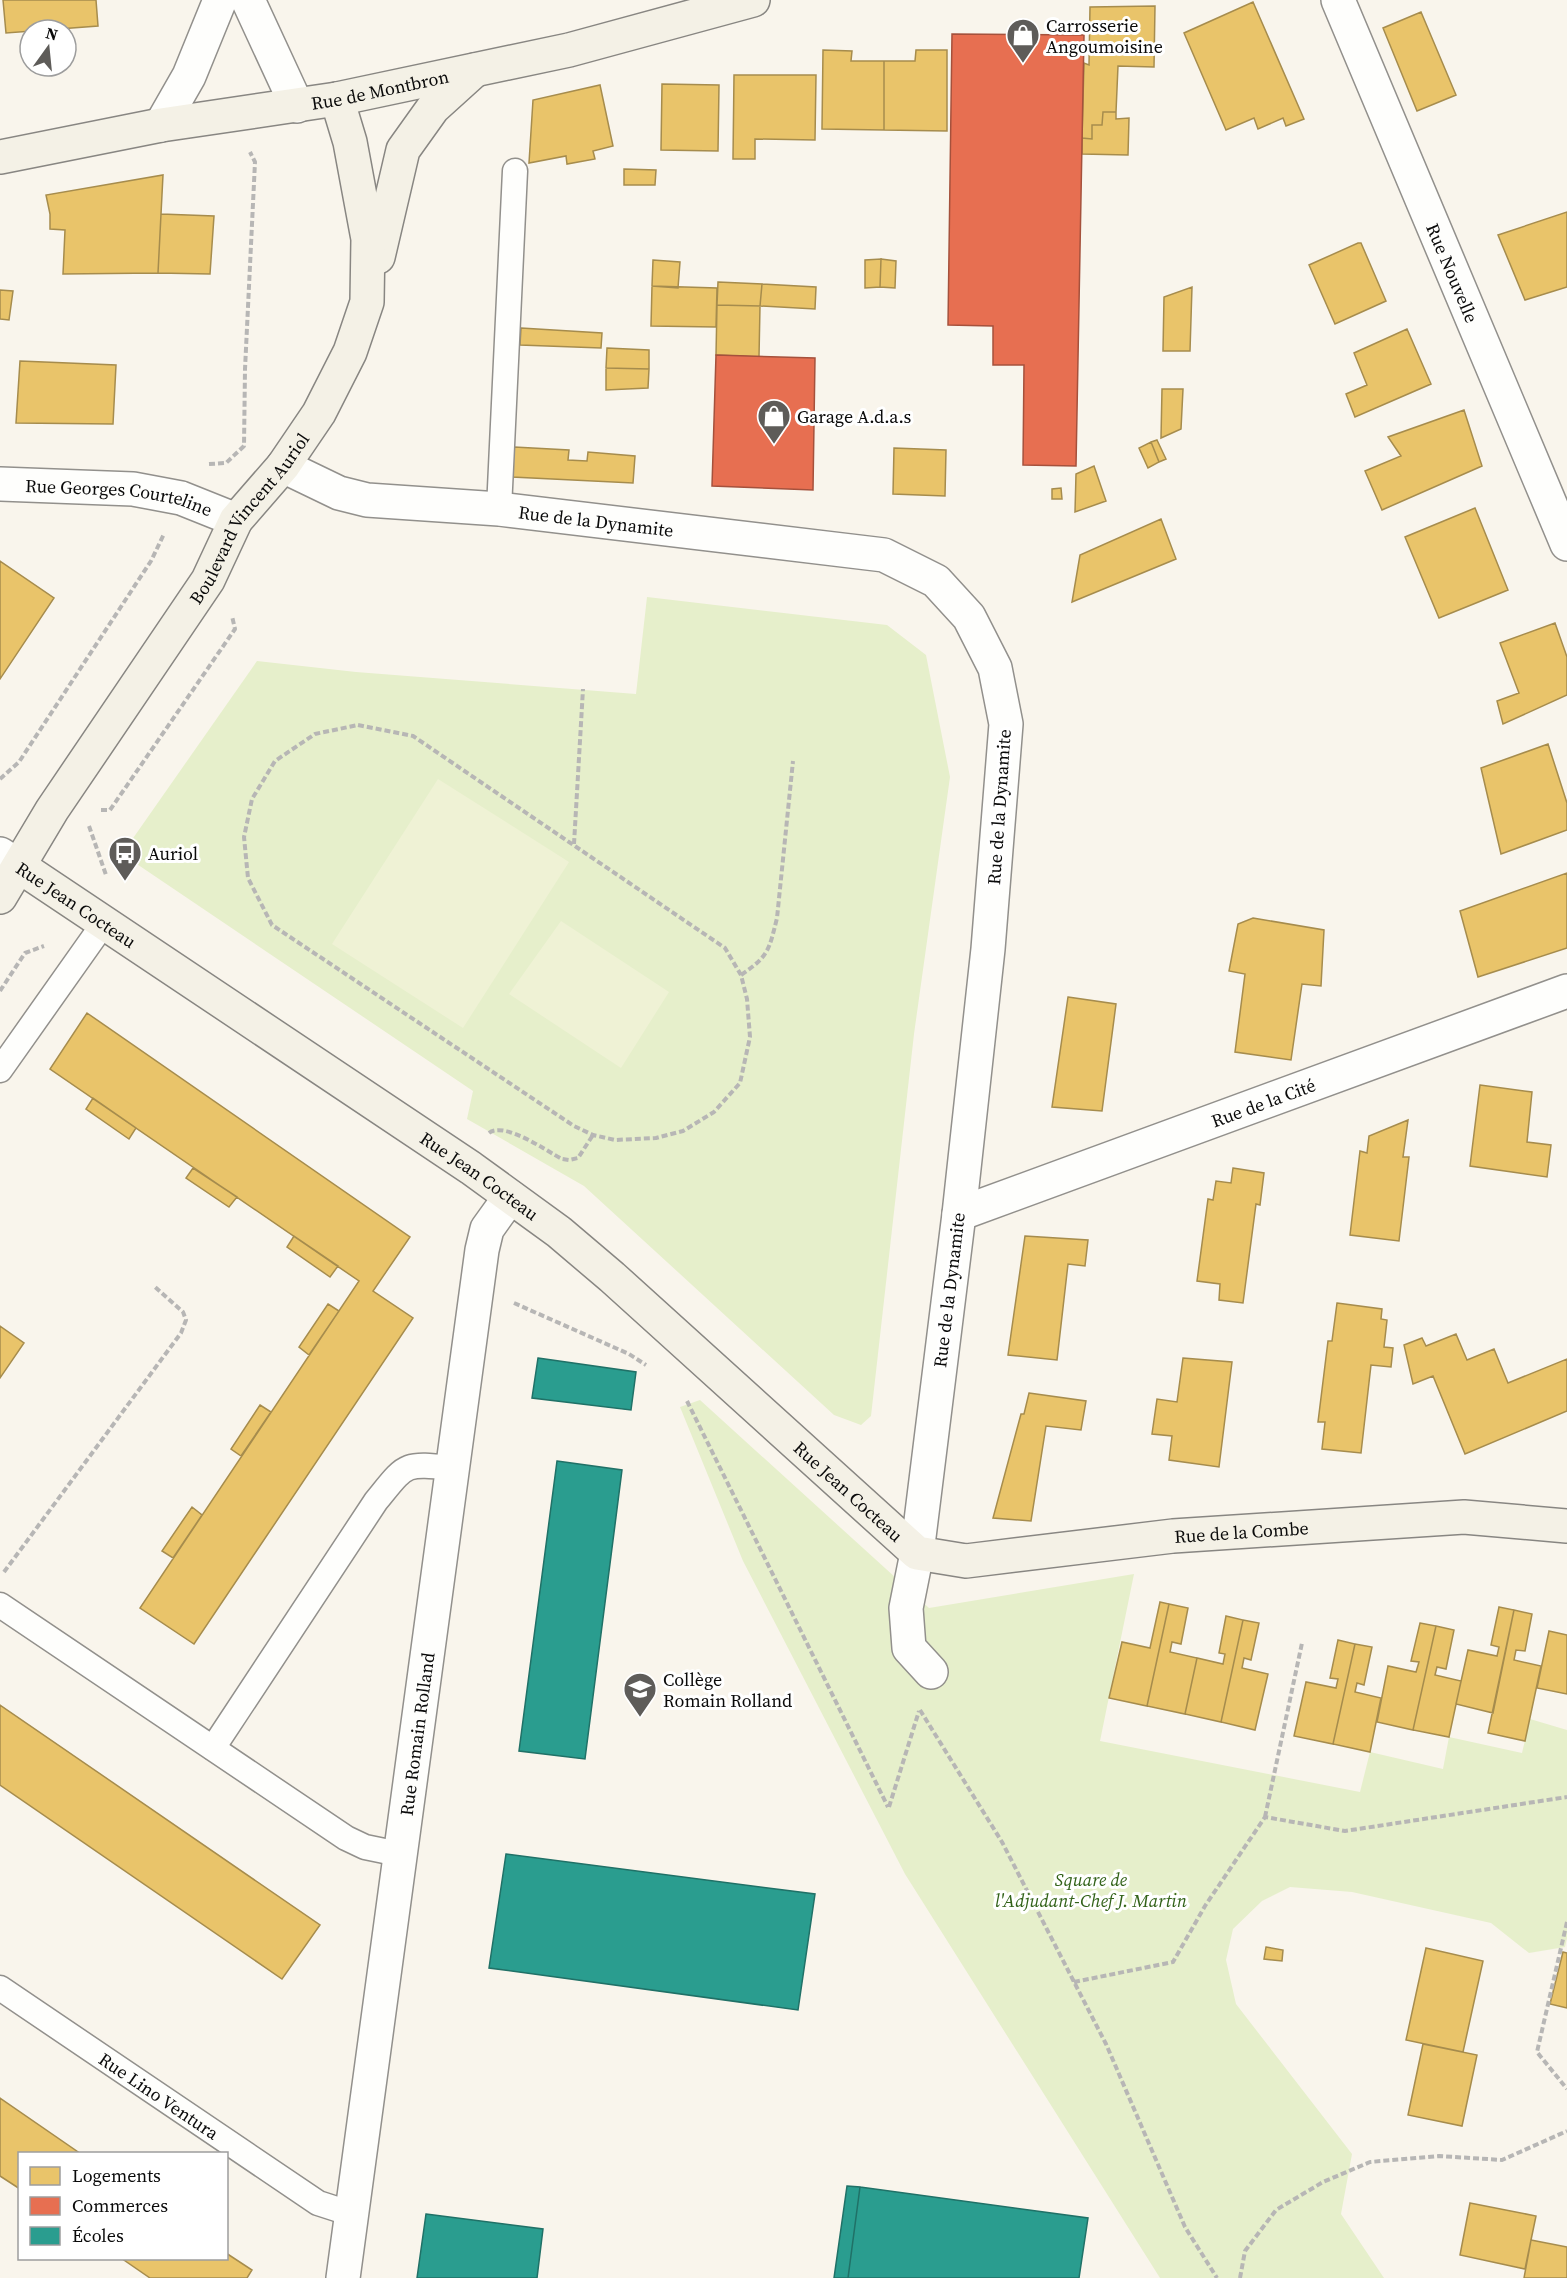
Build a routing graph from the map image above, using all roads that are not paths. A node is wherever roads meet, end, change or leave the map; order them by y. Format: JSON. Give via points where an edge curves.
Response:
{"nodes":[{"id":1,"x":220,"y":0,"type":"edge"},
{"id":2,"x":248,"y":0,"type":"edge"},
{"id":3,"x":753,"y":0,"type":"edge"},
{"id":4,"x":1338,"y":0,"type":"edge"},
{"id":5,"x":476,"y":69,"type":"junction"},
{"id":6,"x":337,"y":99,"type":"junction"},
{"id":7,"x":297,"y":106,"type":"junction"},
{"id":8,"x":161,"y":125,"type":"junction"},
{"id":9,"x":0,"y":157,"type":"edge"},
{"id":10,"x":515,"y":171,"type":"dead end"},
{"id":11,"x":367,"y":302,"type":"junction"},
{"id":12,"x":283,"y":466,"type":"junction"},
{"id":13,"x":0,"y":484,"type":"edge"},
{"id":14,"x":499,"y":509,"type":"junction"},
{"id":15,"x":236,"y":520,"type":"junction"},
{"id":16,"x":1567,"y":544,"type":"edge"},
{"id":17,"x":9,"y":860,"type":"edge"},
{"id":18,"x":0,"y":897,"type":"edge"},
{"id":19,"x":96,"y":917,"type":"junction"},
{"id":20,"x":1567,"y":991,"type":"edge"},
{"id":21,"x":0,"y":1070,"type":"edge"},
{"id":22,"x":510,"y":1197,"type":"junction"},
{"id":23,"x":959,"y":1214,"type":"junction"},
{"id":24,"x":453,"y":1468,"type":"junction"},
{"id":25,"x":1567,"y":1526,"type":"edge"},
{"id":26,"x":917,"y":1553,"type":"junction"},
{"id":27,"x":0,"y":1605,"type":"edge"},
{"id":28,"x":931,"y":1672,"type":"road end"},
{"id":29,"x":213,"y":1748,"type":"junction"},
{"id":30,"x":399,"y":1854,"type":"junction"},
{"id":31,"x":0,"y":1988,"type":"edge"},
{"id":32,"x":352,"y":2214,"type":"junction"},
{"id":33,"x":343,"y":2278,"type":"edge"}],
"edges":[{"from":1,"to":8,"type":"street","via":[[189,76]]},
{"from":2,"to":7,"type":"street"},
{"from":3,"to":5,"type":"street","name":"Rue de Montbron","via":[[569,50]]},
{"from":4,"to":16,"type":"street","name":"Rue Nouvelle"},
{"from":5,"to":6,"type":"street","name":"Rue de Montbron"},
{"from":5,"to":11,"type":"street","via":[[433,108],[403,150]]},
{"from":6,"to":7,"type":"street","name":"Rue de Montbron"},
{"from":6,"to":11,"type":"street","name":"Boulevard Vincent Auriol","via":[[350,142],[368,239]]},
{"from":7,"to":8,"type":"street","name":"Rue de Montbron"},
{"from":8,"to":9,"type":"street","name":"Rue de Montbron"},
{"from":10,"to":14,"type":"lane"},
{"from":11,"to":12,"type":"street","name":"Boulevard Vincent Auriol","via":[[350,352],[319,413]]},
{"from":12,"to":14,"type":"street","name":"Rue de la Dynamite","via":[[339,493],[368,500]]},
{"from":12,"to":15,"type":"street","name":"Boulevard Vincent Auriol"},
{"from":13,"to":15,"type":"street","name":"Rue Georges Courteline","via":[[133,489],[181,498]]},
{"from":14,"to":23,"type":"street","name":"Rue de la Dynamite","via":[[884,555],[936,581],[969,617],[995,668],[1006,724],[988,949]]},
{"from":15,"to":17,"type":"street","name":"Boulevard Vincent Auriol","via":[[208,580],[52,810]]},
{"from":17,"to":18,"type":"street","name":"Boulevard Vincent Auriol"},
{"from":17,"to":19,"type":"street","name":"Rue Jean Cocteau"},
{"from":19,"to":21,"type":"lane"},
{"from":19,"to":22,"type":"street","name":"Rue Jean Cocteau"},
{"from":20,"to":23,"type":"street","name":"Rue de la Cité"},
{"from":22,"to":24,"type":"street","name":"Rue Romain Rolland","via":[[487,1229]]},
{"from":22,"to":26,"type":"street","name":"Rue Jean Cocteau","via":[[612,1277]]},
{"from":23,"to":26,"type":"street","name":"Rue de la Dynamite"},
{"from":24,"to":29,"type":"lane","via":[[416,1465],[398,1474],[376,1501]]},
{"from":24,"to":30,"type":"street","name":"Rue Romain Rolland"},
{"from":25,"to":26,"type":"street","name":"Rue de la Combe","via":[[1464,1517],[1173,1536],[966,1561]]},
{"from":26,"to":28,"type":"street","name":"Rue de la Dynamite","via":[[906,1608],[909,1648]]},
{"from":27,"to":29,"type":"lane"},
{"from":29,"to":30,"type":"lane","via":[[346,1838],[365,1847]]},
{"from":30,"to":32,"type":"street","name":"Rue Romain Rolland"},
{"from":31,"to":32,"type":"lane","name":"Rue Lino Ventura","via":[[318,2203]]},
{"from":32,"to":33,"type":"street","name":"Rue Romain Rolland"}]}
